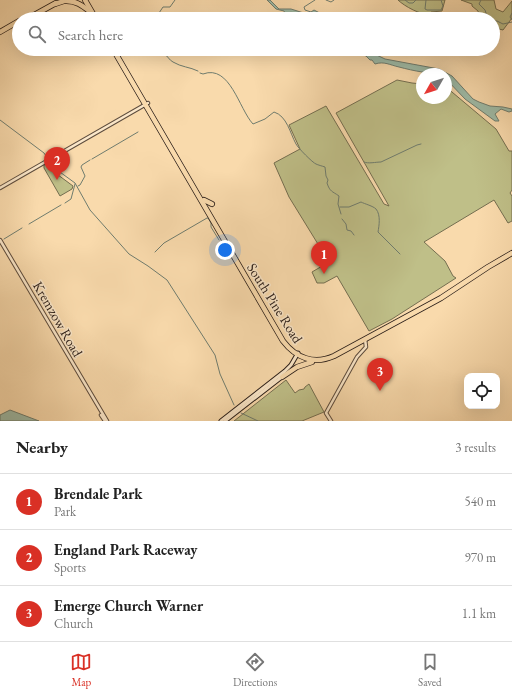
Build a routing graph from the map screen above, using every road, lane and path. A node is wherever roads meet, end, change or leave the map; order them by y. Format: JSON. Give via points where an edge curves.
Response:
{"nodes":[{"id":1,"x":61,"y":0,"type":"edge"},
{"id":2,"x":86,"y":0,"type":"edge"},
{"id":3,"x":56,"y":2,"type":"edge"},
{"id":4,"x":37,"y":12,"type":"edge"},
{"id":5,"x":39,"y":12,"type":"edge"},
{"id":6,"x":91,"y":12,"type":"edge"},
{"id":7,"x":92,"y":12,"type":"edge"},
{"id":8,"x":93,"y":12,"type":"edge"},
{"id":9,"x":12,"y":26,"type":"edge"},
{"id":10,"x":0,"y":33,"type":"edge"},
{"id":11,"x":119,"y":56,"type":"edge"},
{"id":12,"x":146,"y":104,"type":"junction"},
{"id":13,"x":165,"y":135,"type":"junction"},
{"id":14,"x":177,"y":156,"type":"junction"},
{"id":15,"x":0,"y":188,"type":"edge"},
{"id":16,"x":204,"y":200,"type":"junction"},
{"id":17,"x":210,"y":211,"type":"junction"},
{"id":18,"x":0,"y":240,"type":"edge"},
{"id":19,"x":512,"y":252,"type":"edge"},
{"id":20,"x":365,"y":339,"type":"junction"},
{"id":21,"x":292,"y":352,"type":"junction"},
{"id":22,"x":298,"y":355,"type":"junction"},
{"id":23,"x":317,"y":361,"type":"junction"},
{"id":24,"x":293,"y":362,"type":"junction"},
{"id":25,"x":282,"y":377,"type":"junction"},
{"id":26,"x":106,"y":421,"type":"edge"},
{"id":27,"x":221,"y":421,"type":"edge"},
{"id":28,"x":225,"y":421,"type":"edge"},
{"id":29,"x":331,"y":421,"type":"edge"}],
"edges":[{"from":1,"to":3,"type":"highway"},
{"from":2,"to":7,"type":"highway"},
{"from":2,"to":8,"type":"highway"},
{"from":3,"to":4,"type":"highway"},
{"from":3,"to":5,"type":"highway"},
{"from":3,"to":6,"type":"highway","via":[[77,3]]},
{"from":9,"to":10,"type":"highway"},
{"from":11,"to":12,"type":"highway","name":"South Pine Road"},
{"from":12,"to":13,"type":"highway","name":"South Pine Road"},
{"from":12,"to":13,"type":"highway","name":"South Pine Road"},
{"from":12,"to":15,"type":"street"},
{"from":13,"to":14,"type":"highway","name":"South Pine Road"},
{"from":14,"to":16,"type":"highway","name":"South Pine Road"},
{"from":14,"to":21,"type":"highway","name":"South Pine Road","via":[[283,341]]},
{"from":16,"to":17,"type":"highway","name":"South Pine Road"},
{"from":16,"to":17,"type":"highway","via":[[213,204]]},
{"from":17,"to":22,"type":"highway","name":"South Pine Road","via":[[284,339]]},
{"from":18,"to":26,"type":"street","name":"Kremzow Road"},
{"from":19,"to":20,"type":"highway","name":"South Pine Road"},
{"from":19,"to":20,"type":"highway","name":"South Pine Road","via":[[445,295]]},
{"from":20,"to":22,"type":"highway","name":"South Pine Road","via":[[326,357]]},
{"from":20,"to":23,"type":"highway","name":"South Pine Road","via":[[334,356]]},
{"from":20,"to":29,"type":"street","via":[[366,348],[355,361],[326,413]]},
{"from":21,"to":22,"type":"highway","name":"South Pine Road"},
{"from":21,"to":24,"type":"main road"},
{"from":22,"to":23,"type":"highway","name":"South Pine Road"},
{"from":22,"to":24,"type":"main road"},
{"from":22,"to":25,"type":"main road"},
{"from":23,"to":25,"type":"highway","via":[[300,365]]},
{"from":24,"to":27,"type":"main road"},
{"from":25,"to":28,"type":"main road"}]}
